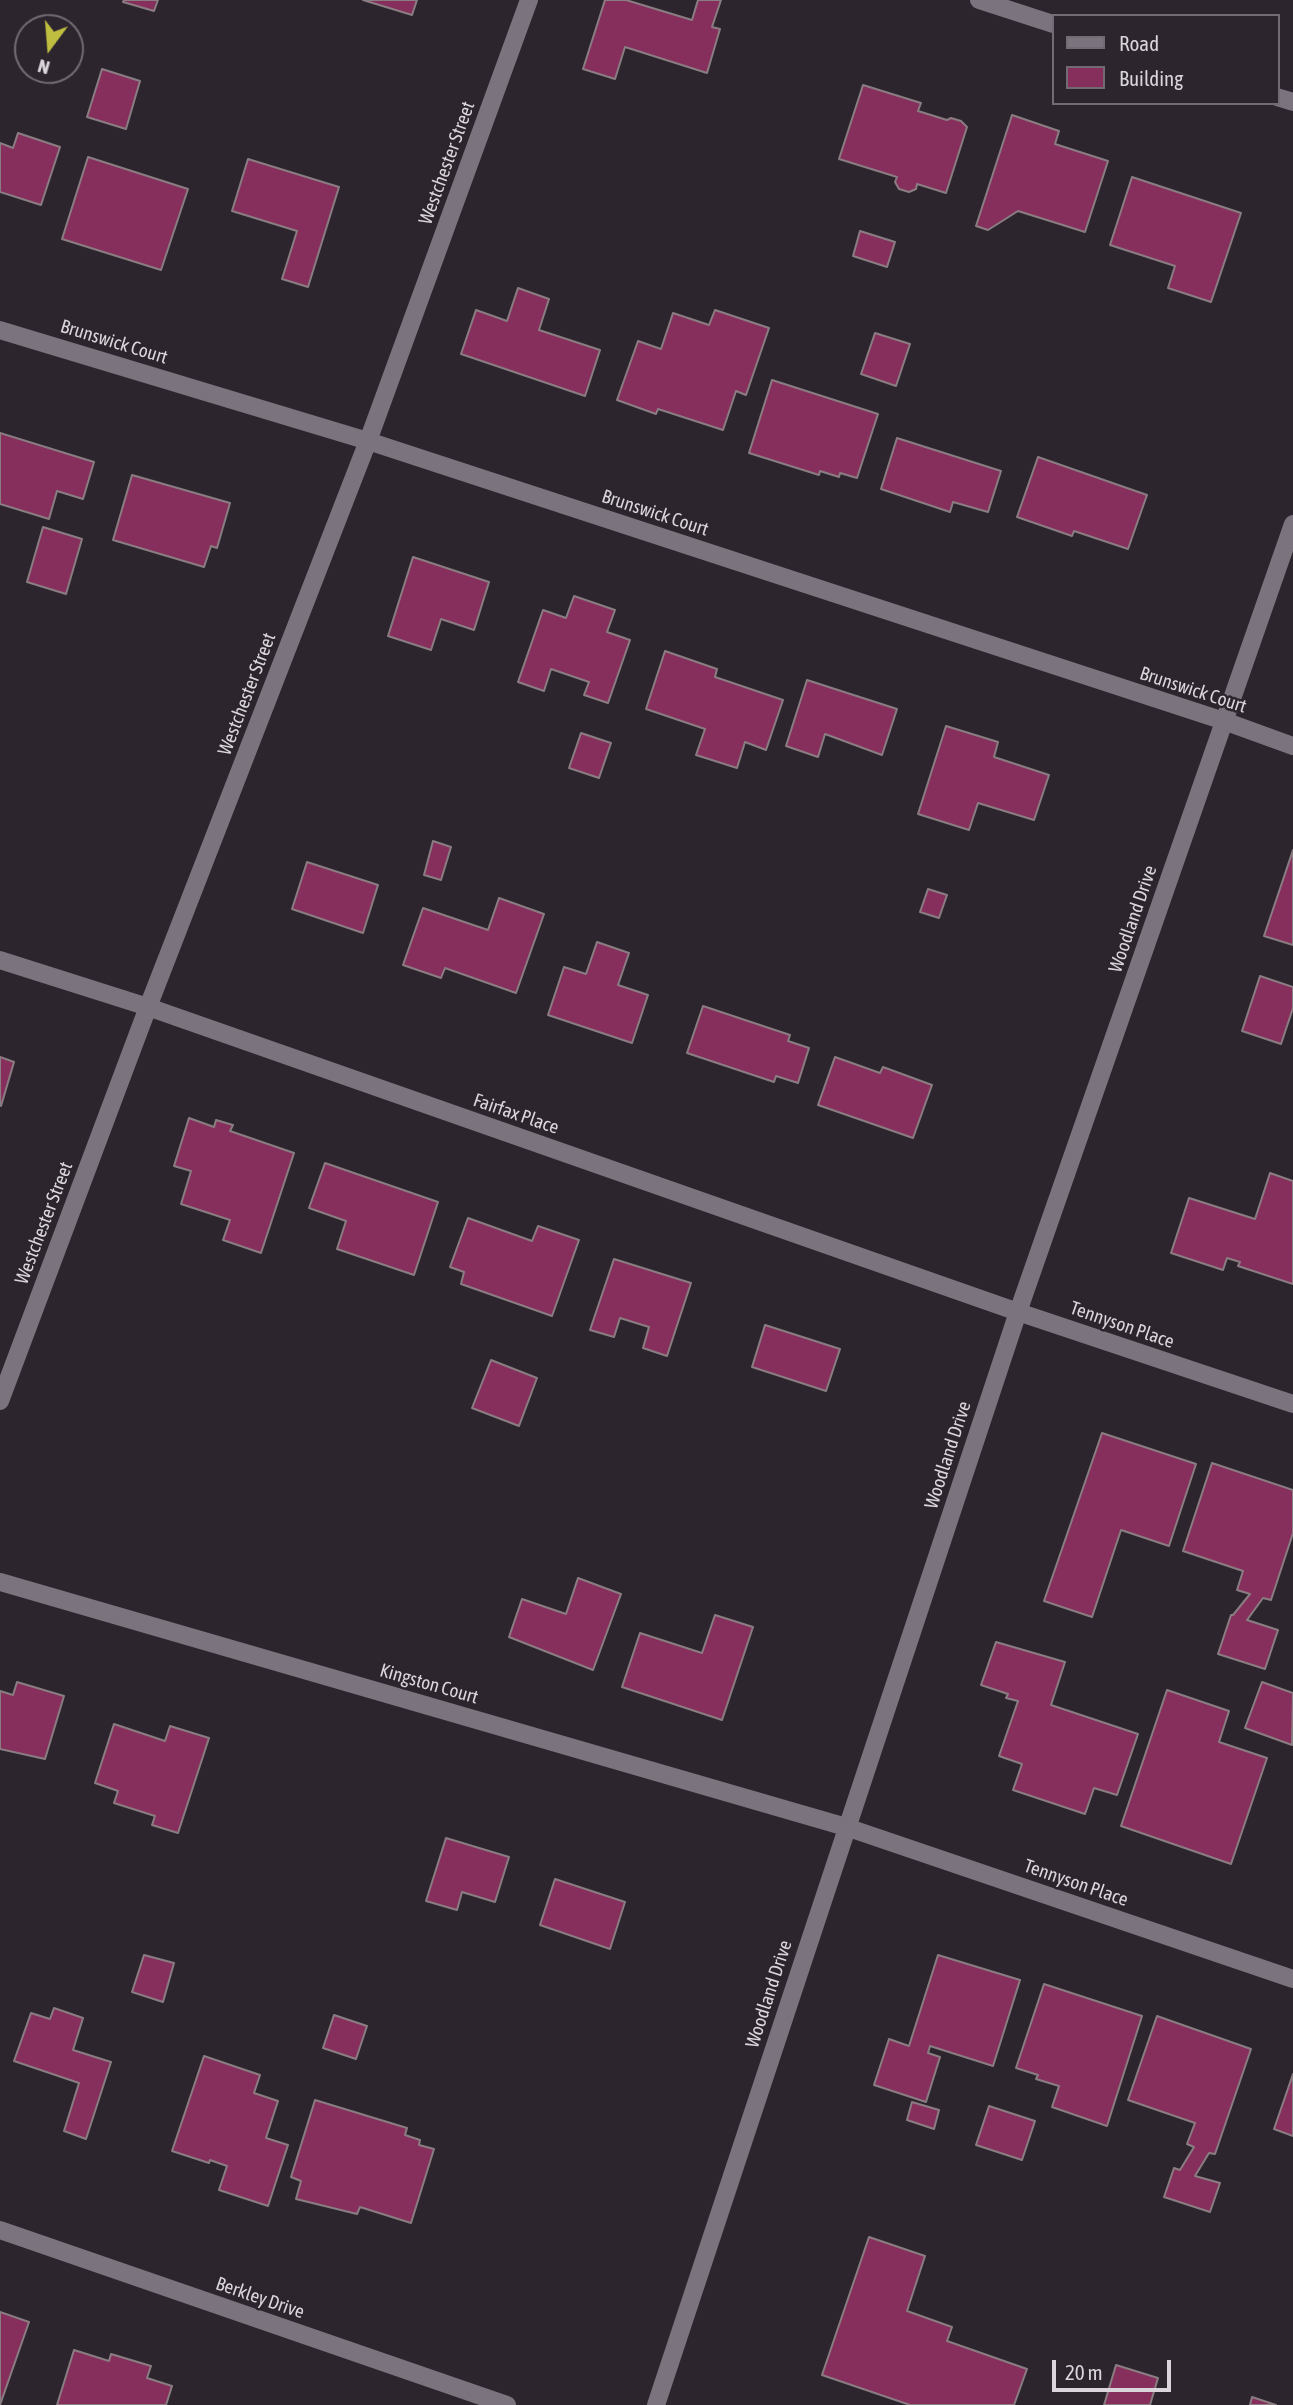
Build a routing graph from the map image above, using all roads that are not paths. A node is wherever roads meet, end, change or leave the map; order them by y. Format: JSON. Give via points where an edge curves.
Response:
{"nodes":[{"id":1,"x":529,"y":0,"type":"edge"},
{"id":2,"x":979,"y":0,"type":"edge"},
{"id":3,"x":1052,"y":24,"type":"edge"},
{"id":4,"x":0,"y":330,"type":"edge"},
{"id":5,"x":368,"y":441,"type":"junction"},
{"id":6,"x":1293,"y":524,"type":"edge"},
{"id":7,"x":1224,"y":722,"type":"junction"},
{"id":8,"x":1293,"y":746,"type":"edge"},
{"id":9,"x":0,"y":960,"type":"edge"},
{"id":10,"x":148,"y":1007,"type":"junction"},
{"id":11,"x":1018,"y":1312,"type":"junction"},
{"id":12,"x":0,"y":1401,"type":"edge"},
{"id":13,"x":1293,"y":1404,"type":"edge"},
{"id":14,"x":0,"y":1582,"type":"edge"},
{"id":15,"x":846,"y":1827,"type":"junction"},
{"id":16,"x":1293,"y":1979,"type":"edge"},
{"id":17,"x":0,"y":2230,"type":"edge"},
{"id":18,"x":507,"y":2405,"type":"edge"},
{"id":19,"x":656,"y":2405,"type":"edge"}],
"edges":[{"from":1,"to":5,"type":"street","name":"Westchester Street"},
{"from":2,"to":3,"type":"street"},
{"from":4,"to":5,"type":"street","name":"Brunswick Court"},
{"from":5,"to":7,"type":"street","name":"Brunswick Court"},
{"from":5,"to":10,"type":"street","name":"Westchester Street"},
{"from":6,"to":7,"type":"street","name":"Woodland Drive"},
{"from":7,"to":8,"type":"street","name":"Brunswick Court"},
{"from":7,"to":11,"type":"street","name":"Woodland Drive"},
{"from":9,"to":10,"type":"street","name":"Fairfax Place"},
{"from":10,"to":11,"type":"street","name":"Fairfax Place"},
{"from":10,"to":12,"type":"street","name":"Westchester Street"},
{"from":11,"to":13,"type":"street","name":"Tennyson Place"},
{"from":11,"to":15,"type":"street","name":"Woodland Drive"},
{"from":14,"to":15,"type":"street","name":"Kingston Court"},
{"from":15,"to":16,"type":"street","name":"Tennyson Place"},
{"from":15,"to":19,"type":"street","name":"Woodland Drive"},
{"from":17,"to":18,"type":"street","name":"Berkley Drive"}]}
